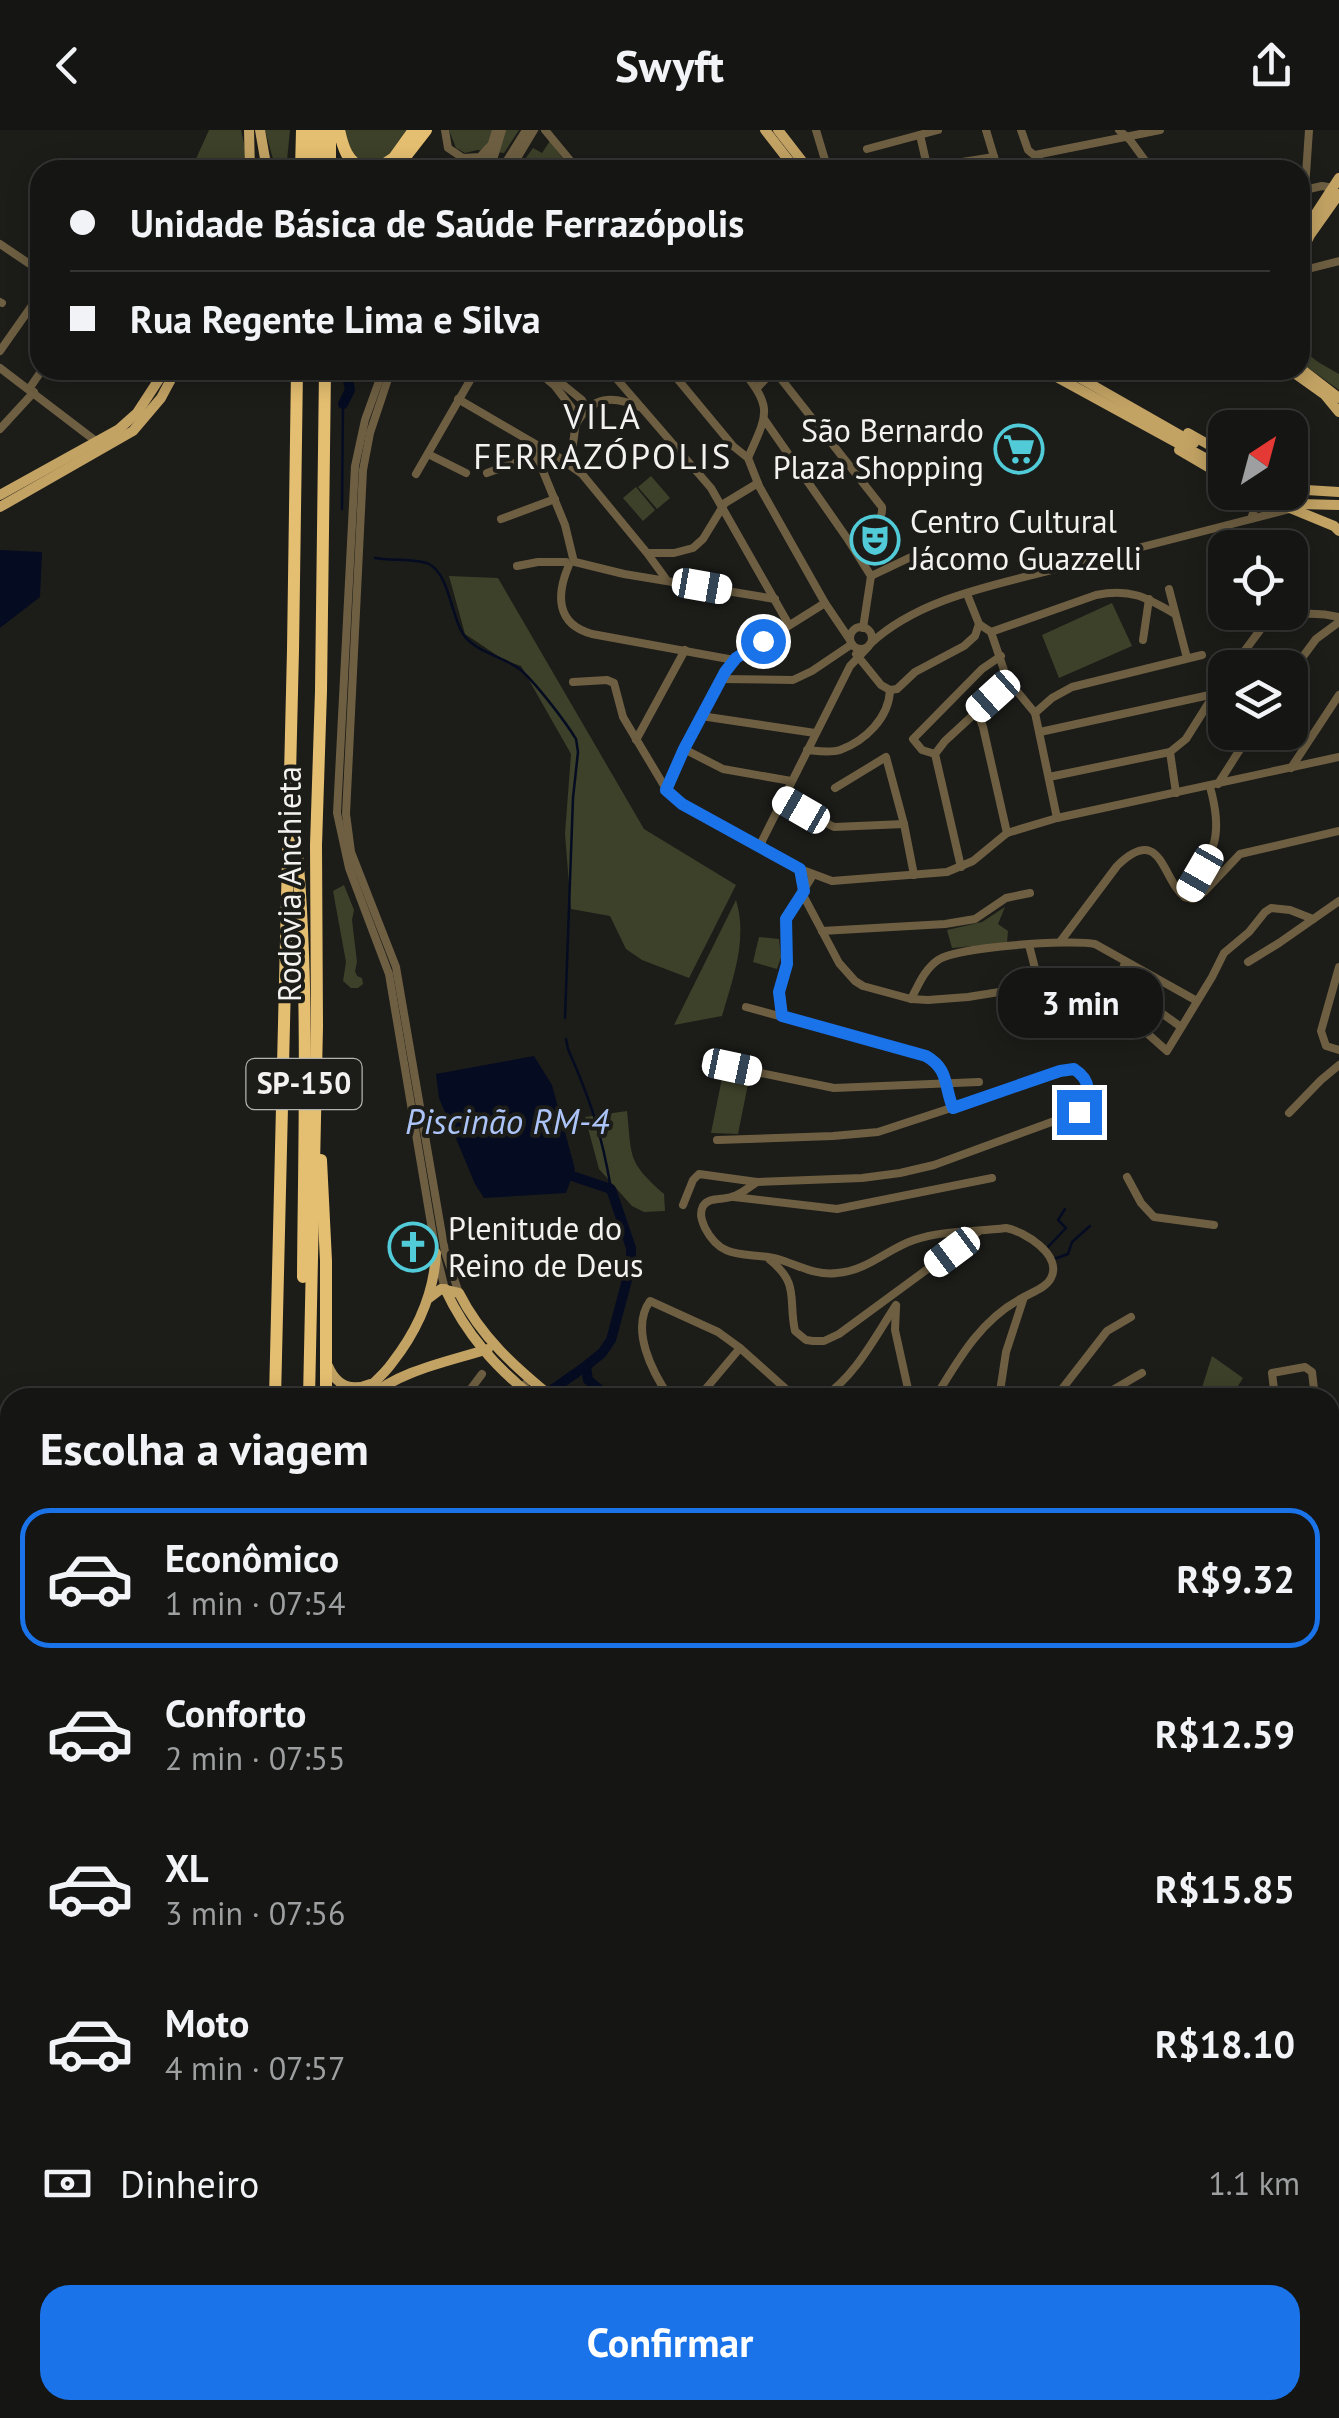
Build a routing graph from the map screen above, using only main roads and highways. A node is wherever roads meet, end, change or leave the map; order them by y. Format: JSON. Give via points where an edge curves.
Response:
{"nodes":[{"id":1,"x":248,"y":130,"type":"edge"},
{"id":2,"x":260,"y":130,"type":"edge"},
{"id":3,"x":302,"y":130,"type":"edge"},
{"id":4,"x":313,"y":130,"type":"edge"},
{"id":5,"x":321,"y":130,"type":"edge"},
{"id":6,"x":330,"y":130,"type":"edge"},
{"id":7,"x":339,"y":130,"type":"edge"},
{"id":8,"x":414,"y":130,"type":"edge"},
{"id":9,"x":426,"y":130,"type":"edge"},
{"id":10,"x":765,"y":130,"type":"edge"},
{"id":11,"x":778,"y":130,"type":"edge"},
{"id":12,"x":250,"y":160,"type":"edge"},
{"id":13,"x":265,"y":160,"type":"edge"},
{"id":14,"x":301,"y":160,"type":"edge"},
{"id":15,"x":312,"y":160,"type":"edge"},
{"id":16,"x":325,"y":160,"type":"edge"},
{"id":17,"x":327,"y":160,"type":"edge"},
{"id":18,"x":351,"y":160,"type":"edge"},
{"id":19,"x":391,"y":160,"type":"edge"},
{"id":20,"x":401,"y":160,"type":"edge"},
{"id":21,"x":788,"y":160,"type":"edge"},
{"id":22,"x":801,"y":160,"type":"edge"},
{"id":23,"x":1338,"y":187,"type":"edge"},
{"id":24,"x":1310,"y":222,"type":"edge"},
{"id":25,"x":1310,"y":235,"type":"edge"},
{"id":26,"x":1310,"y":376,"type":"edge"},
{"id":27,"x":159,"y":380,"type":"edge"},
{"id":28,"x":171,"y":380,"type":"edge"},
{"id":29,"x":296,"y":380,"type":"edge"},
{"id":30,"x":325,"y":380,"type":"edge"},
{"id":31,"x":1062,"y":380,"type":"edge"},
{"id":32,"x":1084,"y":380,"type":"edge"},
{"id":33,"x":1304,"y":380,"type":"edge"},
{"id":34,"x":1112,"y":395,"type":"junction"},
{"id":35,"x":1339,"y":398,"type":"edge"},
{"id":36,"x":1339,"y":412,"type":"edge"},
{"id":37,"x":1128,"y":417,"type":"junction"},
{"id":38,"x":1176,"y":437,"type":"junction"},
{"id":39,"x":1208,"y":444,"type":"edge"},
{"id":40,"x":1208,"y":456,"type":"edge"},
{"id":41,"x":1208,"y":467,"type":"edge"},
{"id":42,"x":1308,"y":490,"type":"edge"},
{"id":43,"x":0,"y":494,"type":"edge"},
{"id":44,"x":1337,"y":494,"type":"edge"},
{"id":45,"x":1308,"y":499,"type":"edge"},
{"id":46,"x":1308,"y":502,"type":"edge"},
{"id":47,"x":0,"y":507,"type":"edge"},
{"id":48,"x":1295,"y":510,"type":"edge"},
{"id":49,"x":1339,"y":531,"type":"edge"},
{"id":50,"x":289,"y":770,"type":"junction"},
{"id":51,"x":316,"y":1060,"type":"junction"},
{"id":52,"x":436,"y":1253,"type":"road end"},
{"id":53,"x":446,"y":1289,"type":"junction"},
{"id":54,"x":429,"y":1298,"type":"junction"},
{"id":55,"x":488,"y":1349,"type":"junction"},
{"id":56,"x":326,"y":1362,"type":"junction"},
{"id":57,"x":390,"y":1367,"type":"junction"},
{"id":58,"x":399,"y":1378,"type":"junction"},
{"id":59,"x":371,"y":1384,"type":"junction"},
{"id":60,"x":275,"y":1388,"type":"edge"},
{"id":61,"x":300,"y":1388,"type":"edge"},
{"id":62,"x":309,"y":1388,"type":"edge"},
{"id":63,"x":326,"y":1388,"type":"edge"},
{"id":64,"x":368,"y":1388,"type":"edge"},
{"id":65,"x":382,"y":1388,"type":"edge"},
{"id":66,"x":522,"y":1388,"type":"edge"}],
"edges":[{"from":1,"to":12,"type":"main road"},
{"from":2,"to":13,"type":"main road"},
{"from":3,"to":14,"type":"highway"},
{"from":4,"to":15,"type":"highway"},
{"from":5,"to":16,"type":"highway"},
{"from":6,"to":17,"type":"highway"},
{"from":7,"to":18,"type":"highway"},
{"from":8,"to":19,"type":"highway"},
{"from":9,"to":20,"type":"highway"},
{"from":10,"to":21,"type":"main road"},
{"from":11,"to":22,"type":"main road"},
{"from":23,"to":24,"type":"main road"},
{"from":23,"to":25,"type":"main road"},
{"from":26,"to":35,"type":"main road"},
{"from":27,"to":43,"type":"main road","via":[[133,418]]},
{"from":28,"to":47,"type":"main road","via":[[133,431]]},
{"from":29,"to":50,"type":"highway","name":"Rodovia Anchieta","number":"SP-150"},
{"from":30,"to":51,"type":"highway","name":"Rodovia Anchieta","number":"SP-150","via":[[316,828],[322,986]]},
{"from":31,"to":37,"type":"main road"},
{"from":32,"to":34,"type":"main road"},
{"from":33,"to":36,"type":"main road"},
{"from":34,"to":38,"type":"main road"},
{"from":34,"to":39,"type":"main road"},
{"from":37,"to":38,"type":"main road"},
{"from":37,"to":41,"type":"main road"},
{"from":38,"to":40,"type":"main road"},
{"from":42,"to":44,"type":"main road"},
{"from":44,"to":45,"type":"main road","bridge":true},
{"from":44,"to":46,"type":"main road","bridge":true},
{"from":48,"to":49,"type":"main road"},
{"from":50,"to":60,"type":"highway","name":"Rodovia Anchieta","number":"SP-150"},
{"from":50,"to":61,"type":"highway","name":"Rodovia Anchieta","number":"SP-150","via":[[305,1022]]},
{"from":51,"to":56,"type":"highway"},
{"from":51,"to":62,"type":"highway","name":"Rodovia Anchieta","number":"SP-150"},
{"from":52,"to":54,"type":"main road"},
{"from":53,"to":54,"type":"main road"},
{"from":53,"to":55,"type":"main road"},
{"from":53,"to":55,"type":"main road","via":[[459,1293]]},
{"from":54,"to":57,"type":"main road"},
{"from":55,"to":58,"type":"main road"},
{"from":55,"to":66,"type":"main road"},
{"from":56,"to":59,"type":"main road","via":[[347,1387]]},
{"from":56,"to":63,"type":"highway"},
{"from":57,"to":58,"type":"main road"},
{"from":57,"to":59,"type":"main road"},
{"from":58,"to":65,"type":"main road"},
{"from":59,"to":64,"type":"main road"}]}
